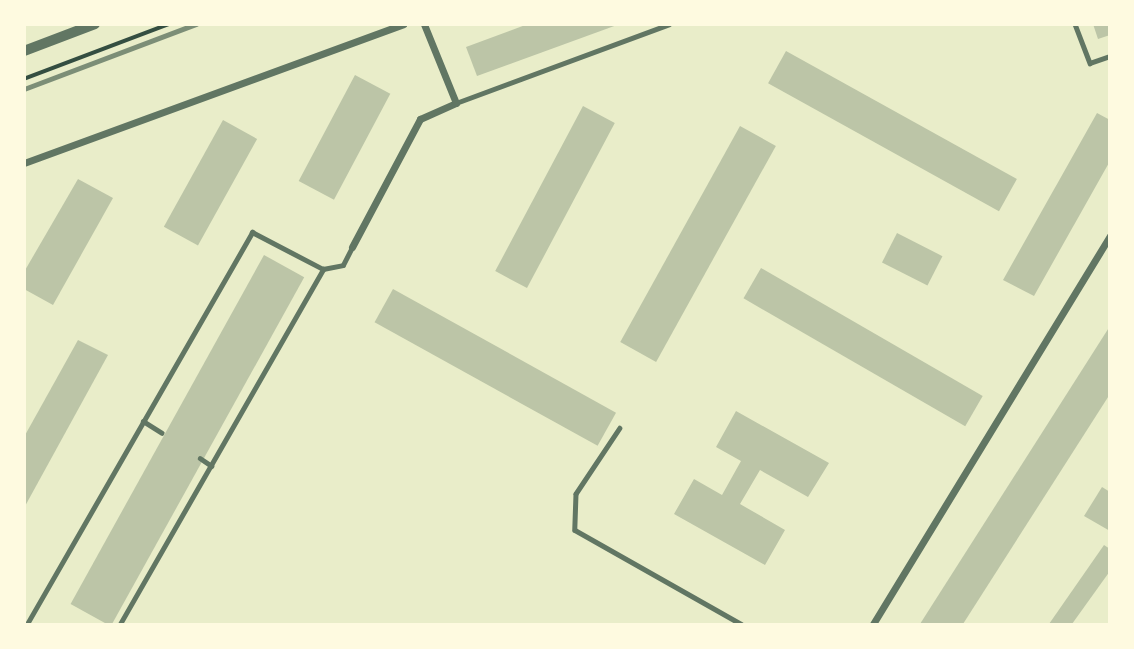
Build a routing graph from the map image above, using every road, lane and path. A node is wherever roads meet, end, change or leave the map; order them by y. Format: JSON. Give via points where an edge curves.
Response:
{"nodes":[{"id":1,"x":95,"y":24,"type":"edge"},
{"id":2,"x":169,"y":24,"type":"edge"},
{"id":3,"x":402,"y":24,"type":"edge"},
{"id":4,"x":424,"y":24,"type":"edge"},
{"id":5,"x":669,"y":24,"type":"edge"},
{"id":6,"x":1075,"y":24,"type":"edge"},
{"id":7,"x":24,"y":51,"type":"edge"},
{"id":8,"x":1110,"y":56,"type":"edge"},
{"id":9,"x":24,"y":79,"type":"edge"},
{"id":10,"x":456,"y":103,"type":"junction"},
{"id":11,"x":24,"y":163,"type":"edge"},
{"id":12,"x":1110,"y":235,"type":"edge"},
{"id":13,"x":352,"y":247,"type":"joint"},
{"id":14,"x":323,"y":269,"type":"junction"},
{"id":15,"x":144,"y":421,"type":"junction"},
{"id":16,"x":620,"y":428,"type":"dead end"},
{"id":17,"x":162,"y":433,"type":"dead end"},
{"id":18,"x":200,"y":458,"type":"dead end"},
{"id":19,"x":212,"y":466,"type":"junction"},
{"id":20,"x":27,"y":625,"type":"edge"},
{"id":21,"x":120,"y":625,"type":"edge"},
{"id":22,"x":741,"y":625,"type":"edge"},
{"id":23,"x":873,"y":625,"type":"edge"}],
"edges":[{"from":1,"to":7,"type":"street"},
{"from":2,"to":9,"type":"path"},
{"from":3,"to":11,"type":"street"},
{"from":4,"to":10,"type":"street"},
{"from":5,"to":10,"type":"lane"},
{"from":6,"to":8,"type":"lane","via":[[1090,63]]},
{"from":10,"to":13,"type":"street","via":[[419,118]]},
{"from":12,"to":23,"type":"street"},
{"from":13,"to":14,"type":"lane","via":[[343,265]]},
{"from":14,"to":15,"type":"lane","via":[[252,232]]},
{"from":14,"to":19,"type":"lane"},
{"from":15,"to":17,"type":"lane"},
{"from":15,"to":20,"type":"lane"},
{"from":16,"to":22,"type":"lane","via":[[576,494],[575,530]]},
{"from":18,"to":19,"type":"lane"},
{"from":19,"to":21,"type":"lane"}]}
